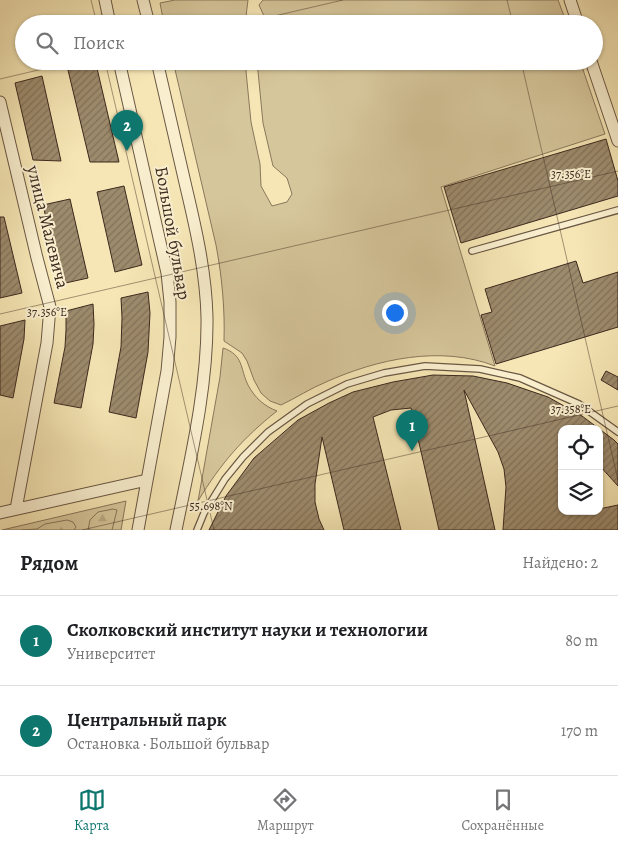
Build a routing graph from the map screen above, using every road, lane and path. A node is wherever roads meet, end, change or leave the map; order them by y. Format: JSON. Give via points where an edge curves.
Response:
{"nodes":[{"id":1,"x":105,"y":0,"type":"edge"},
{"id":2,"x":143,"y":0,"type":"edge"},
{"id":3,"x":570,"y":0,"type":"edge"},
{"id":4,"x":108,"y":15,"type":"edge"},
{"id":5,"x":146,"y":15,"type":"edge"},
{"id":6,"x":575,"y":15,"type":"edge"},
{"id":7,"x":121,"y":70,"type":"edge"},
{"id":8,"x":159,"y":70,"type":"edge"},
{"id":9,"x":594,"y":70,"type":"edge"},
{"id":10,"x":0,"y":102,"type":"edge"},
{"id":11,"x":618,"y":141,"type":"edge"},
{"id":12,"x":618,"y":210,"type":"edge"},
{"id":13,"x":472,"y":251,"type":"dead end"},
{"id":14,"x":618,"y":432,"type":"edge"},
{"id":15,"x":147,"y":480,"type":"junction"},
{"id":16,"x":16,"y":510,"type":"junction"},
{"id":17,"x":0,"y":513,"type":"edge"},
{"id":18,"x":138,"y":530,"type":"edge"},
{"id":19,"x":176,"y":530,"type":"edge"},
{"id":20,"x":197,"y":530,"type":"edge"}],
"edges":[{"from":1,"to":4,"type":"street"},
{"from":2,"to":5,"type":"street"},
{"from":3,"to":6,"type":"street"},
{"from":7,"to":15,"type":"street","name":"Большой бульвар","via":[[167,273],[170,302],[167,371]]},
{"from":8,"to":19,"type":"street","name":"Большой бульвар","via":[[196,230],[207,317],[206,358],[199,408]]},
{"from":9,"to":11,"type":"street"},
{"from":10,"to":16,"type":"street","name":"улица Малевича","via":[[50,307],[48,343]]},
{"from":12,"to":13,"type":"lane"},
{"from":14,"to":20,"type":"lane","via":[[579,404],[520,378],[480,369],[425,366],[384,374],[347,384],[307,404],[268,432],[225,479]]},
{"from":15,"to":16,"type":"street"},
{"from":15,"to":18,"type":"street","name":"Большой бульвар"},
{"from":16,"to":17,"type":"street"}]}
